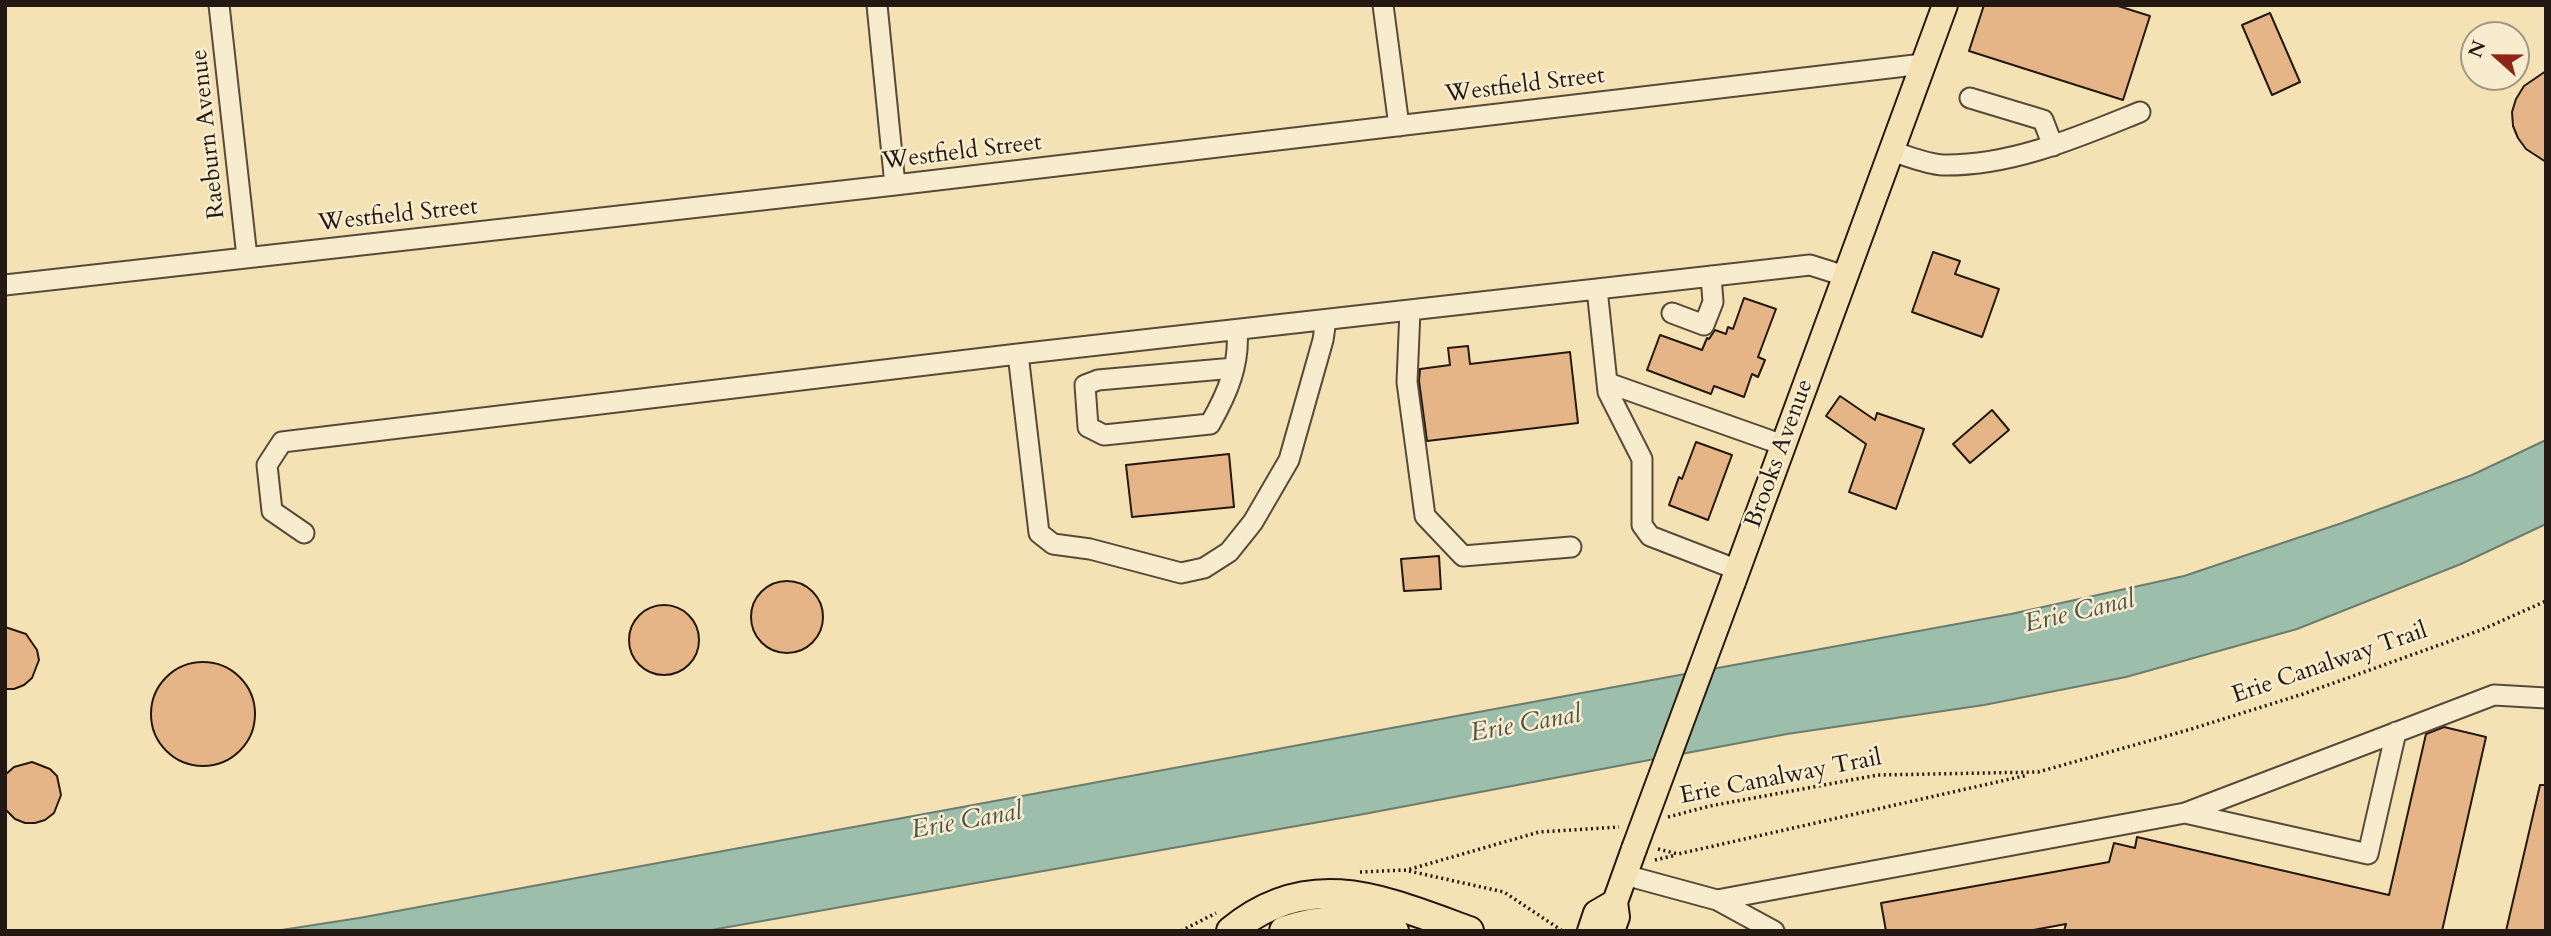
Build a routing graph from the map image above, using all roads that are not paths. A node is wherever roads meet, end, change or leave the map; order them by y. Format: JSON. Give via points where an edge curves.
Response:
{"nodes":[{"id":1,"x":219,"y":5,"type":"edge"},
{"id":2,"x":877,"y":5,"type":"edge"},
{"id":3,"x":1383,"y":5,"type":"edge"},
{"id":4,"x":1945,"y":5,"type":"edge"},
{"id":5,"x":1923,"y":64,"type":"junction"},
{"id":6,"x":1970,"y":98,"type":"dead end"},
{"id":7,"x":2140,"y":112,"type":"dead end"},
{"id":8,"x":1399,"y":126,"type":"junction"},
{"id":9,"x":2053,"y":146,"type":"junction"},
{"id":10,"x":1891,"y":151,"type":"junction"},
{"id":11,"x":895,"y":185,"type":"junction"},
{"id":12,"x":247,"y":257,"type":"junction"},
{"id":13,"x":1711,"y":276,"type":"junction"},
{"id":14,"x":1845,"y":276,"type":"junction"},
{"id":15,"x":5,"y":285,"type":"edge"},
{"id":16,"x":1597,"y":289,"type":"junction"},
{"id":17,"x":1410,"y":310,"type":"junction"},
{"id":18,"x":1672,"y":313,"type":"dead end"},
{"id":19,"x":1326,"y":320,"type":"junction"},
{"id":20,"x":1237,"y":330,"type":"junction"},
{"id":21,"x":1018,"y":354,"type":"junction"},
{"id":22,"x":1234,"y":368,"type":"junction"},
{"id":23,"x":1608,"y":383,"type":"junction"},
{"id":24,"x":1783,"y":445,"type":"junction"},
{"id":25,"x":304,"y":533,"type":"dead end"},
{"id":26,"x":1571,"y":547,"type":"dead end"},
{"id":27,"x":1735,"y":576,"type":"junction"},
{"id":28,"x":2546,"y":698,"type":"edge"},
{"id":29,"x":2396,"y":732,"type":"junction"},
{"id":30,"x":2185,"y":813,"type":"junction"},
{"id":31,"x":1625,"y":875,"type":"junction"},
{"id":32,"x":1717,"y":900,"type":"junction"},
{"id":33,"x":1615,"y":902,"type":"junction"},
{"id":34,"x":1228,"y":920,"type":"edge"},
{"id":35,"x":1284,"y":931,"type":"edge"},
{"id":36,"x":1394,"y":931,"type":"edge"},
{"id":37,"x":1469,"y":931,"type":"edge"},
{"id":38,"x":1590,"y":931,"type":"edge"},
{"id":39,"x":1612,"y":931,"type":"edge"},
{"id":40,"x":1774,"y":931,"type":"edge"}],
"edges":[{"from":1,"to":12,"type":"street","name":"Raeburn Avenue"},
{"from":2,"to":11,"type":"street"},
{"from":3,"to":8,"type":"street"},
{"from":4,"to":5,"type":"main road","name":"Brooks Avenue"},
{"from":5,"to":8,"type":"street","name":"Westfield Street"},
{"from":5,"to":10,"type":"main road","name":"Brooks Avenue"},
{"from":6,"to":9,"type":"street","via":[[2043,121]]},
{"from":7,"to":9,"type":"street"},
{"from":8,"to":11,"type":"street","name":"Westfield Street"},
{"from":9,"to":10,"type":"street","via":[[1942,165]]},
{"from":10,"to":14,"type":"main road","name":"Brooks Avenue"},
{"from":11,"to":12,"type":"street","name":"Westfield Street"},
{"from":12,"to":15,"type":"street","name":"Westfield Street"},
{"from":13,"to":14,"type":"street","via":[[1810,265]]},
{"from":13,"to":16,"type":"street"},
{"from":13,"to":18,"type":"street","via":[[1713,302],[1704,325]]},
{"from":14,"to":24,"type":"main road","name":"Brooks Avenue"},
{"from":16,"to":17,"type":"street"},
{"from":16,"to":23,"type":"street"},
{"from":17,"to":19,"type":"street"},
{"from":17,"to":26,"type":"street","via":[[1407,382],[1425,516],[1463,556]]},
{"from":19,"to":20,"type":"street"},
{"from":19,"to":21,"type":"street","via":[[1289,460],[1253,522],[1229,552],[1204,568],[1181,573],[1053,544],[1039,533]]},
{"from":20,"to":21,"type":"street"},
{"from":20,"to":22,"type":"street"},
{"from":21,"to":25,"type":"street","via":[[282,442],[267,465],[272,511]]},
{"from":22,"to":22,"type":"street","via":[[1228,392],[1210,424],[1104,435],[1087,427],[1085,385]]},
{"from":23,"to":24,"type":"street"},
{"from":23,"to":27,"type":"street","via":[[1642,459],[1642,525],[1650,536]]},
{"from":24,"to":27,"type":"main road","name":"Brooks Avenue"},
{"from":27,"to":31,"type":"main road","name":"Brooks Avenue","bridge":true,"via":[[1649,852]]},
{"from":28,"to":29,"type":"street","via":[[2494,695]]},
{"from":29,"to":30,"type":"street"},
{"from":29,"to":30,"type":"street","via":[[2368,854]]},
{"from":30,"to":32,"type":"street"},
{"from":31,"to":32,"type":"street"},
{"from":31,"to":33,"type":"main road","name":"Brooks Avenue"},
{"from":32,"to":40,"type":"street"},
{"from":33,"to":38,"type":"main road","name":"Brooks Avenue","via":[[1596,913]]},
{"from":33,"to":39,"type":"main road","name":"Brooks Avenue","via":[[1617,917]]},
{"from":34,"to":37,"type":"highway","via":[[1303,895],[1334,892],[1385,902]]},
{"from":35,"to":36,"type":"highway","via":[[1328,921],[1361,922]]}]}
